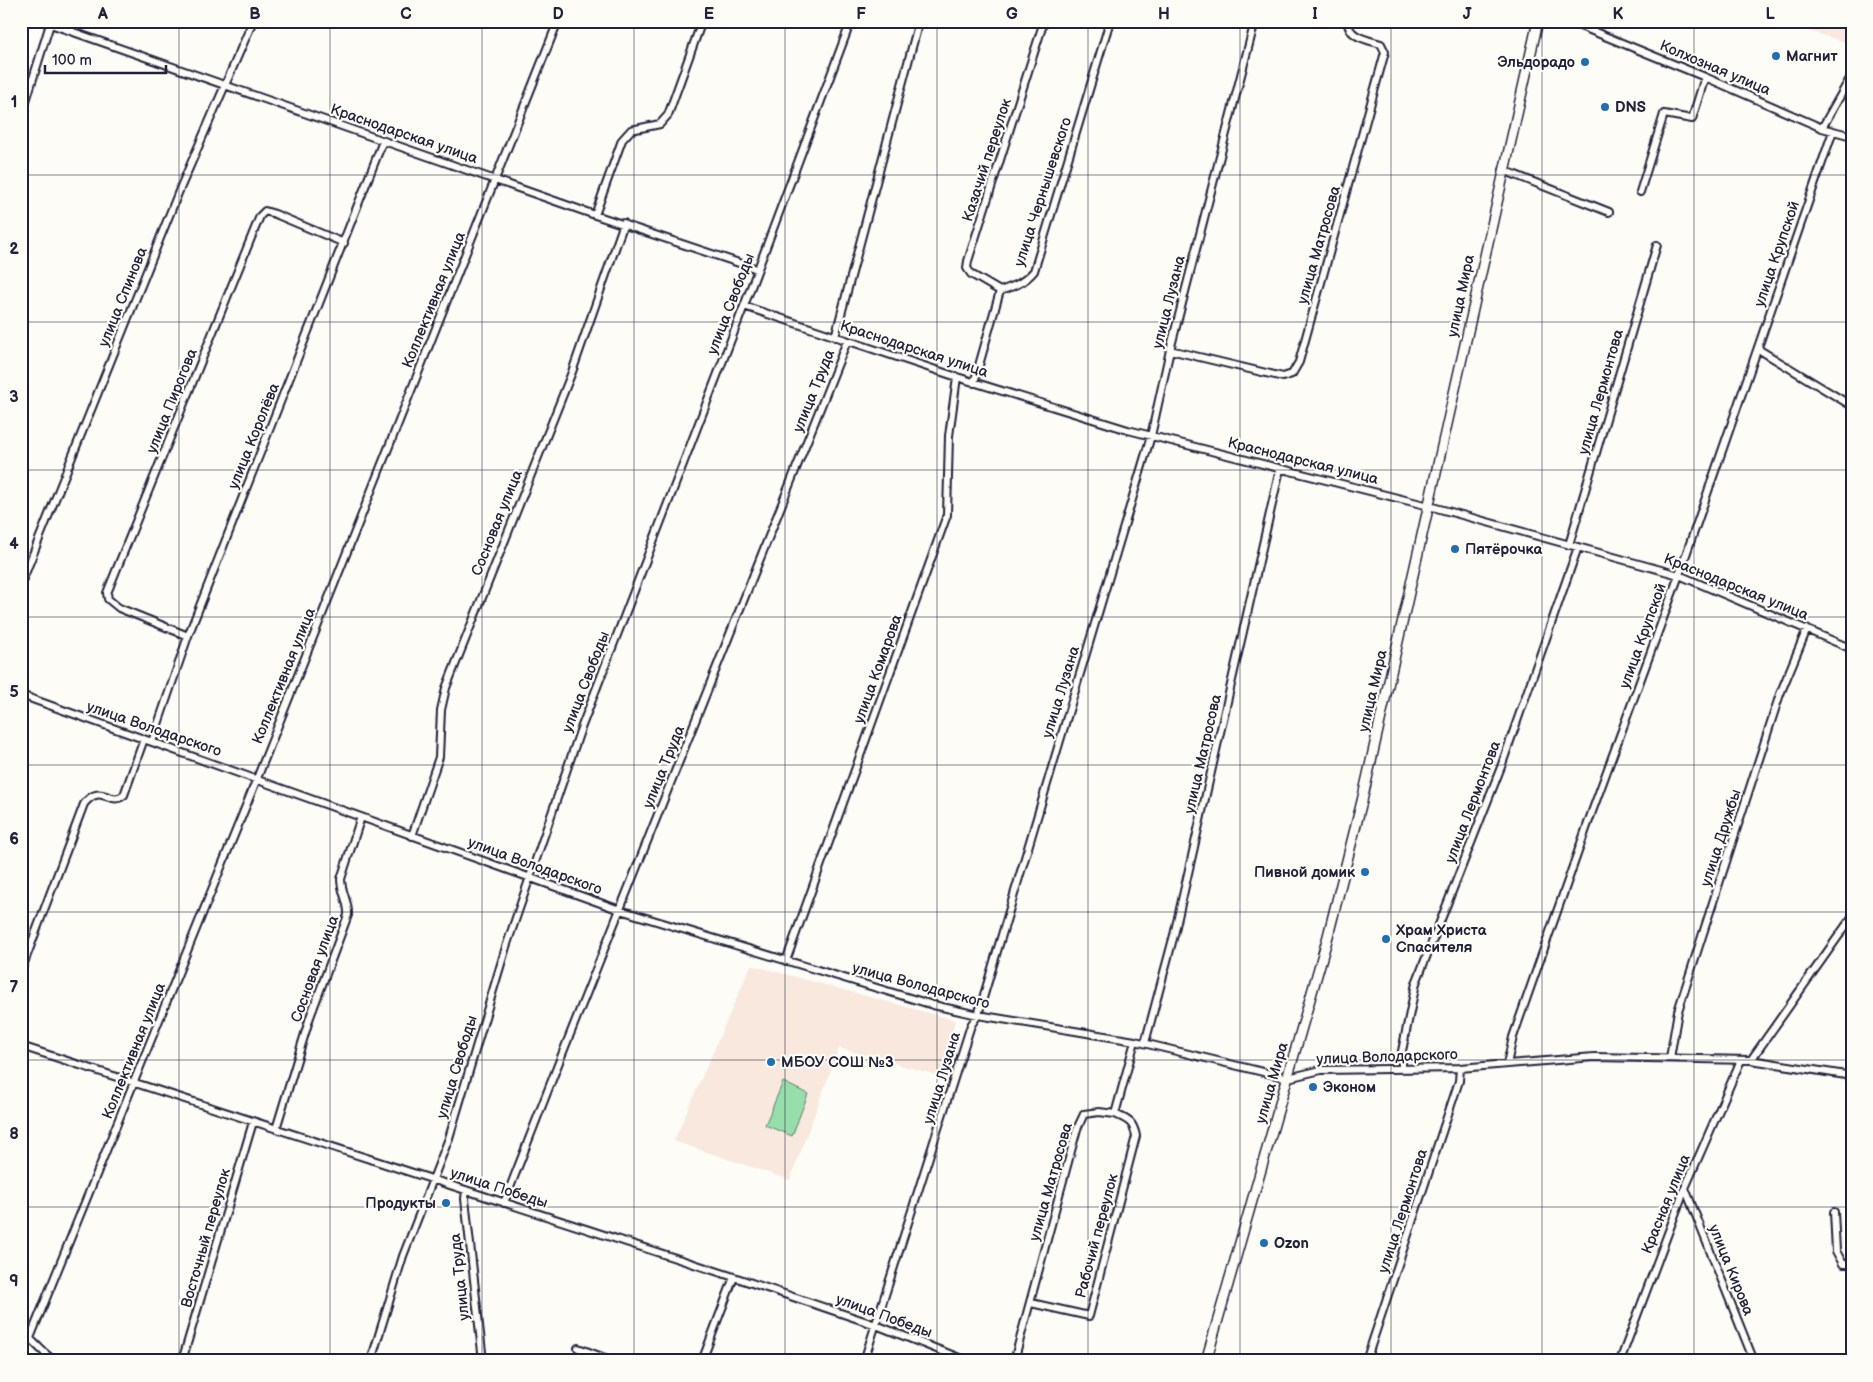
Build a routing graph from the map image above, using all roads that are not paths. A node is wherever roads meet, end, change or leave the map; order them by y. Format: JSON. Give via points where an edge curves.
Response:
{"nodes":[{"id":1,"x":42,"y":21,"type":"edge"},
{"id":2,"x":75,"y":21,"type":"edge"},
{"id":3,"x":253,"y":21,"type":"edge"},
{"id":4,"x":558,"y":21,"type":"edge"},
{"id":5,"x":702,"y":21,"type":"edge"},
{"id":6,"x":851,"y":21,"type":"edge"},
{"id":7,"x":919,"y":21,"type":"edge"},
{"id":8,"x":1044,"y":21,"type":"edge"},
{"id":9,"x":1110,"y":21,"type":"edge"},
{"id":10,"x":1255,"y":21,"type":"edge"},
{"id":11,"x":1348,"y":21,"type":"edge"},
{"id":12,"x":1538,"y":21,"type":"edge"},
{"id":13,"x":1568,"y":21,"type":"edge"},
{"id":14,"x":50,"y":24,"type":"junction"},
{"id":15,"x":71,"y":31,"type":"junction"},
{"id":16,"x":1852,"y":75,"type":"edge"},
{"id":17,"x":1705,"y":77,"type":"junction"},
{"id":18,"x":226,"y":85,"type":"junction"},
{"id":19,"x":21,"y":117,"type":"edge"},
{"id":20,"x":1822,"y":128,"type":"junction"},
{"id":21,"x":1833,"y":131,"type":"junction"},
{"id":22,"x":1852,"y":136,"type":"edge"},
{"id":23,"x":383,"y":141,"type":"junction"},
{"id":24,"x":1503,"y":170,"type":"junction"},
{"id":25,"x":496,"y":180,"type":"junction"},
{"id":26,"x":1640,"y":192,"type":"dead end"},
{"id":27,"x":1608,"y":212,"type":"dead end"},
{"id":28,"x":595,"y":215,"type":"junction"},
{"id":29,"x":624,"y":223,"type":"junction"},
{"id":30,"x":344,"y":243,"type":"junction"},
{"id":31,"x":1657,"y":246,"type":"dead end"},
{"id":32,"x":758,"y":269,"type":"junction"},
{"id":33,"x":1000,"y":291,"type":"junction"},
{"id":34,"x":744,"y":306,"type":"junction"},
{"id":35,"x":835,"y":337,"type":"junction"},
{"id":36,"x":847,"y":341,"type":"junction"},
{"id":37,"x":1758,"y":349,"type":"junction"},
{"id":38,"x":1170,"y":350,"type":"junction"},
{"id":39,"x":957,"y":377,"type":"junction"},
{"id":40,"x":974,"y":382,"type":"junction"},
{"id":41,"x":1852,"y":406,"type":"edge"},
{"id":42,"x":1151,"y":436,"type":"junction"},
{"id":43,"x":1280,"y":469,"type":"junction"},
{"id":44,"x":1429,"y":506,"type":"junction"},
{"id":45,"x":1569,"y":545,"type":"junction"},
{"id":46,"x":1578,"y":547,"type":"junction"},
{"id":47,"x":1679,"y":575,"type":"junction"},
{"id":48,"x":21,"y":584,"type":"edge"},
{"id":49,"x":1807,"y":629,"type":"junction"},
{"id":50,"x":188,"y":636,"type":"junction"},
{"id":51,"x":1852,"y":649,"type":"edge"},
{"id":52,"x":21,"y":695,"type":"edge"},
{"id":53,"x":144,"y":739,"type":"junction"},
{"id":54,"x":152,"y":742,"type":"junction"},
{"id":55,"x":257,"y":779,"type":"junction"},
{"id":56,"x":361,"y":817,"type":"junction"},
{"id":57,"x":412,"y":836,"type":"junction"},
{"id":58,"x":529,"y":877,"type":"junction"},
{"id":59,"x":620,"y":910,"type":"junction"},
{"id":60,"x":1852,"y":917,"type":"edge"},
{"id":61,"x":786,"y":961,"type":"junction"},
{"id":62,"x":21,"y":971,"type":"edge"},
{"id":63,"x":978,"y":1015,"type":"junction"},
{"id":64,"x":1135,"y":1041,"type":"junction"},
{"id":65,"x":1145,"y":1043,"type":"junction"},
{"id":66,"x":21,"y":1046,"type":"edge"},
{"id":67,"x":1670,"y":1058,"type":"junction"},
{"id":68,"x":1741,"y":1060,"type":"junction"},
{"id":69,"x":1751,"y":1060,"type":"junction"},
{"id":70,"x":1507,"y":1064,"type":"junction"},
{"id":71,"x":1402,"y":1068,"type":"junction"},
{"id":72,"x":1460,"y":1068,"type":"junction"},
{"id":73,"x":1852,"y":1076,"type":"edge"},
{"id":74,"x":1288,"y":1078,"type":"junction"},
{"id":75,"x":134,"y":1084,"type":"junction"},
{"id":76,"x":1115,"y":1114,"type":"junction"},
{"id":77,"x":253,"y":1122,"type":"junction"},
{"id":78,"x":276,"y":1129,"type":"junction"},
{"id":79,"x":432,"y":1180,"type":"junction"},
{"id":80,"x":1684,"y":1188,"type":"junction"},
{"id":81,"x":466,"y":1190,"type":"junction"},
{"id":82,"x":504,"y":1203,"type":"junction"},
{"id":83,"x":1834,"y":1212,"type":"dead end"},
{"id":84,"x":1852,"y":1264,"type":"edge"},
{"id":85,"x":734,"y":1277,"type":"junction"},
{"id":86,"x":1031,"y":1303,"type":"junction"},
{"id":87,"x":876,"y":1325,"type":"junction"},
{"id":88,"x":21,"y":1332,"type":"edge"},
{"id":89,"x":30,"y":1338,"type":"junction"},
{"id":90,"x":578,"y":1348,"type":"dead end"},
{"id":91,"x":55,"y":1361,"type":"edge"},
{"id":92,"x":182,"y":1361,"type":"edge"},
{"id":93,"x":371,"y":1361,"type":"edge"},
{"id":94,"x":483,"y":1361,"type":"edge"},
{"id":95,"x":613,"y":1361,"type":"edge"},
{"id":96,"x":702,"y":1361,"type":"edge"},
{"id":97,"x":864,"y":1361,"type":"edge"},
{"id":98,"x":967,"y":1361,"type":"edge"},
{"id":99,"x":1014,"y":1361,"type":"edge"},
{"id":100,"x":1206,"y":1361,"type":"edge"},
{"id":101,"x":1366,"y":1361,"type":"edge"},
{"id":102,"x":1620,"y":1361,"type":"edge"},
{"id":103,"x":1754,"y":1361,"type":"edge"}],
"edges":[{"from":1,"to":14,"type":"street","name":"Краснодарская улица"},
{"from":2,"to":15,"type":"street"},
{"from":3,"to":18,"type":"street","name":"улица Спинова"},
{"from":4,"to":25,"type":"street","name":"Коллективная улица"},
{"from":5,"to":28,"type":"street","via":[[668,115],[660,124],[631,130],[622,140]]},
{"from":6,"to":32,"type":"street","name":"улица Свободы"},
{"from":7,"to":35,"type":"street","name":"улица Труда"},
{"from":8,"to":33,"type":"street","name":"Казачий переулок","via":[[968,260],[967,268],[971,274]]},
{"from":9,"to":33,"type":"street","name":"улица Чернышевского","via":[[1034,271],[1028,279]]},
{"from":10,"to":38,"type":"street","name":"улица Лузана"},
{"from":11,"to":38,"type":"street","name":"улица Матросова","via":[[1347,28],[1351,33],[1381,44],[1385,52],[1292,374],[1283,377]]},
{"from":12,"to":24,"type":"main road","name":"улица Мира"},
{"from":13,"to":17,"type":"street","name":"Колхозная улица"},
{"from":14,"to":15,"type":"street","name":"Краснодарская улица"},
{"from":14,"to":19,"type":"street"},
{"from":15,"to":18,"type":"street","name":"Краснодарская улица"},
{"from":16,"to":20,"type":"street"},
{"from":17,"to":20,"type":"street","name":"Колхозная улица"},
{"from":17,"to":26,"type":"street","via":[[1692,119],[1664,114]]},
{"from":18,"to":23,"type":"street","name":"Краснодарская улица"},
{"from":18,"to":48,"type":"street","name":"улица Спинова"},
{"from":20,"to":21,"type":"street","name":"Колхозная улица"},
{"from":21,"to":22,"type":"street","name":"Колхозная улица"},
{"from":21,"to":37,"type":"street","name":"улица Крупской"},
{"from":23,"to":25,"type":"street","name":"Краснодарская улица"},
{"from":23,"to":30,"type":"street","name":"улица Королёва"},
{"from":24,"to":27,"type":"street"},
{"from":24,"to":44,"type":"main road","name":"улица Мира"},
{"from":25,"to":28,"type":"street","name":"Краснодарская улица"},
{"from":25,"to":55,"type":"street","name":"Коллективная улица"},
{"from":28,"to":29,"type":"street","name":"Краснодарская улица"},
{"from":29,"to":32,"type":"street","name":"Краснодарская улица"},
{"from":29,"to":57,"type":"street","name":"Сосновая улица","via":[[572,372],[446,688],[441,710],[439,757]]},
{"from":30,"to":50,"type":"street","name":"улица Королёва"},
{"from":30,"to":50,"type":"street","name":"улица Пирогова","via":[[275,214],[264,212],[260,216],[107,593],[108,599],[119,608]]},
{"from":31,"to":45,"type":"street","name":"улица Лермонтова"},
{"from":32,"to":34,"type":"street","name":"улица Свободы"},
{"from":33,"to":40,"type":"street"},
{"from":34,"to":35,"type":"street","name":"Краснодарская улица"},
{"from":34,"to":58,"type":"street","name":"улица Свободы","via":[[580,731]]},
{"from":35,"to":36,"type":"street","name":"Краснодарская улица"},
{"from":36,"to":39,"type":"street","name":"Краснодарская улица"},
{"from":36,"to":59,"type":"street","name":"улица Труда"},
{"from":37,"to":41,"type":"street"},
{"from":37,"to":47,"type":"street","name":"улица Крупской"},
{"from":38,"to":42,"type":"street","name":"улица Лузана"},
{"from":39,"to":40,"type":"street","name":"Краснодарская улица"},
{"from":39,"to":61,"type":"street","name":"улица Комарова","via":[[949,436],[947,515]]},
{"from":40,"to":42,"type":"street","name":"Краснодарская улица"},
{"from":42,"to":43,"type":"street","name":"Краснодарская улица"},
{"from":42,"to":63,"type":"street","name":"улица Лузана"},
{"from":43,"to":44,"type":"street","name":"Краснодарская улица"},
{"from":43,"to":65,"type":"street","name":"улица Матросова","via":[[1174,935]]},
{"from":44,"to":45,"type":"street","name":"Краснодарская улица"},
{"from":44,"to":74,"type":"main road","name":"улица Мира","via":[[1362,801]]},
{"from":45,"to":46,"type":"street","name":"Краснодарская улица"},
{"from":46,"to":47,"type":"street","name":"Краснодарская улица"},
{"from":46,"to":71,"type":"street","name":"улица Лермонтова","via":[[1501,767],[1416,983],[1402,1051]]},
{"from":47,"to":49,"type":"street","name":"Краснодарская улица"},
{"from":47,"to":70,"type":"street","name":"улица Крупской","via":[[1590,818],[1513,1037]]},
{"from":49,"to":51,"type":"street","name":"Краснодарская улица"},
{"from":49,"to":67,"type":"street","name":"улица Дружбы","via":[[1780,694],[1678,1011]]},
{"from":50,"to":54,"type":"street","name":"улица Королёва"},
{"from":52,"to":53,"type":"street","name":"улица Володарского"},
{"from":53,"to":54,"type":"street","name":"улица Володарского"},
{"from":53,"to":62,"type":"street","via":[[124,795],[115,799],[98,793],[90,796],[84,804]]},
{"from":54,"to":55,"type":"street","name":"улица Володарского"},
{"from":55,"to":56,"type":"street","name":"улица Володарского"},
{"from":55,"to":75,"type":"street","name":"Коллективная улица"},
{"from":56,"to":57,"type":"street","name":"улица Володарского"},
{"from":56,"to":78,"type":"street","name":"Сосновая улица","via":[[341,879],[348,914],[310,1017]]},
{"from":57,"to":58,"type":"street","name":"улица Володарского"},
{"from":58,"to":59,"type":"street","name":"улица Володарского"},
{"from":58,"to":79,"type":"street","name":"улица Свободы","via":[[449,1138]]},
{"from":59,"to":61,"type":"street","name":"улица Володарского"},
{"from":59,"to":82,"type":"street","name":"улица Труда"},
{"from":60,"to":69,"type":"street"},
{"from":61,"to":63,"type":"street","name":"улица Володарского","via":[[933,1005]]},
{"from":63,"to":64,"type":"street","name":"улица Володарского"},
{"from":63,"to":87,"type":"street","name":"улица Лузана","via":[[971,1024]]},
{"from":64,"to":65,"type":"street","name":"улица Володарского"},
{"from":64,"to":76,"type":"street"},
{"from":65,"to":74,"type":"street","name":"улица Володарского"},
{"from":66,"to":75,"type":"street","name":"улица Победы"},
{"from":67,"to":68,"type":"street","name":"улица Володарского"},
{"from":67,"to":70,"type":"street","name":"улица Володарского","via":[[1594,1057]]},
{"from":68,"to":69,"type":"street","name":"улица Володарского"},
{"from":68,"to":80,"type":"street","name":"Красная улица"},
{"from":69,"to":73,"type":"street","name":"улица Володарского"},
{"from":70,"to":72,"type":"street","name":"улица Володарского"},
{"from":71,"to":72,"type":"street","name":"улица Володарского"},
{"from":71,"to":74,"type":"street","name":"улица Володарского","via":[[1322,1070]]},
{"from":72,"to":101,"type":"street","name":"улица Лермонтова","via":[[1459,1081]]},
{"from":74,"to":100,"type":"main road","name":"улица Мира"},
{"from":75,"to":77,"type":"street","name":"улица Победы"},
{"from":75,"to":89,"type":"street","name":"Коллективная улица"},
{"from":76,"to":86,"type":"street","name":"улица Матросова","via":[[1084,1114],[1077,1129]]},
{"from":76,"to":86,"type":"street","name":"Рабочий переулок","via":[[1134,1126],[1136,1136],[1089,1316]]},
{"from":77,"to":78,"type":"street","name":"улица Победы"},
{"from":77,"to":92,"type":"street","name":"Восточный переулок"},
{"from":78,"to":79,"type":"street","name":"улица Победы"},
{"from":79,"to":81,"type":"street","name":"улица Победы"},
{"from":79,"to":93,"type":"street","name":"улица Свободы","via":[[402,1256]]},
{"from":80,"to":102,"type":"street","name":"Красная улица"},
{"from":80,"to":103,"type":"street","name":"улица Кирова"},
{"from":81,"to":82,"type":"street","name":"улица Победы"},
{"from":81,"to":94,"type":"street","name":"улица Труда"},
{"from":82,"to":85,"type":"street","name":"улица Победы"},
{"from":83,"to":84,"type":"street","via":[[1836,1251],[1842,1264]]},
{"from":85,"to":87,"type":"street","name":"улица Победы"},
{"from":85,"to":96,"type":"street"},
{"from":86,"to":99,"type":"street","name":"улица Матросова"},
{"from":87,"to":97,"type":"street","name":"улица Лузана"},
{"from":87,"to":98,"type":"street","name":"улица Победы"},
{"from":88,"to":89,"type":"street"},
{"from":89,"to":91,"type":"street"},
{"from":90,"to":95,"type":"street"}]}
